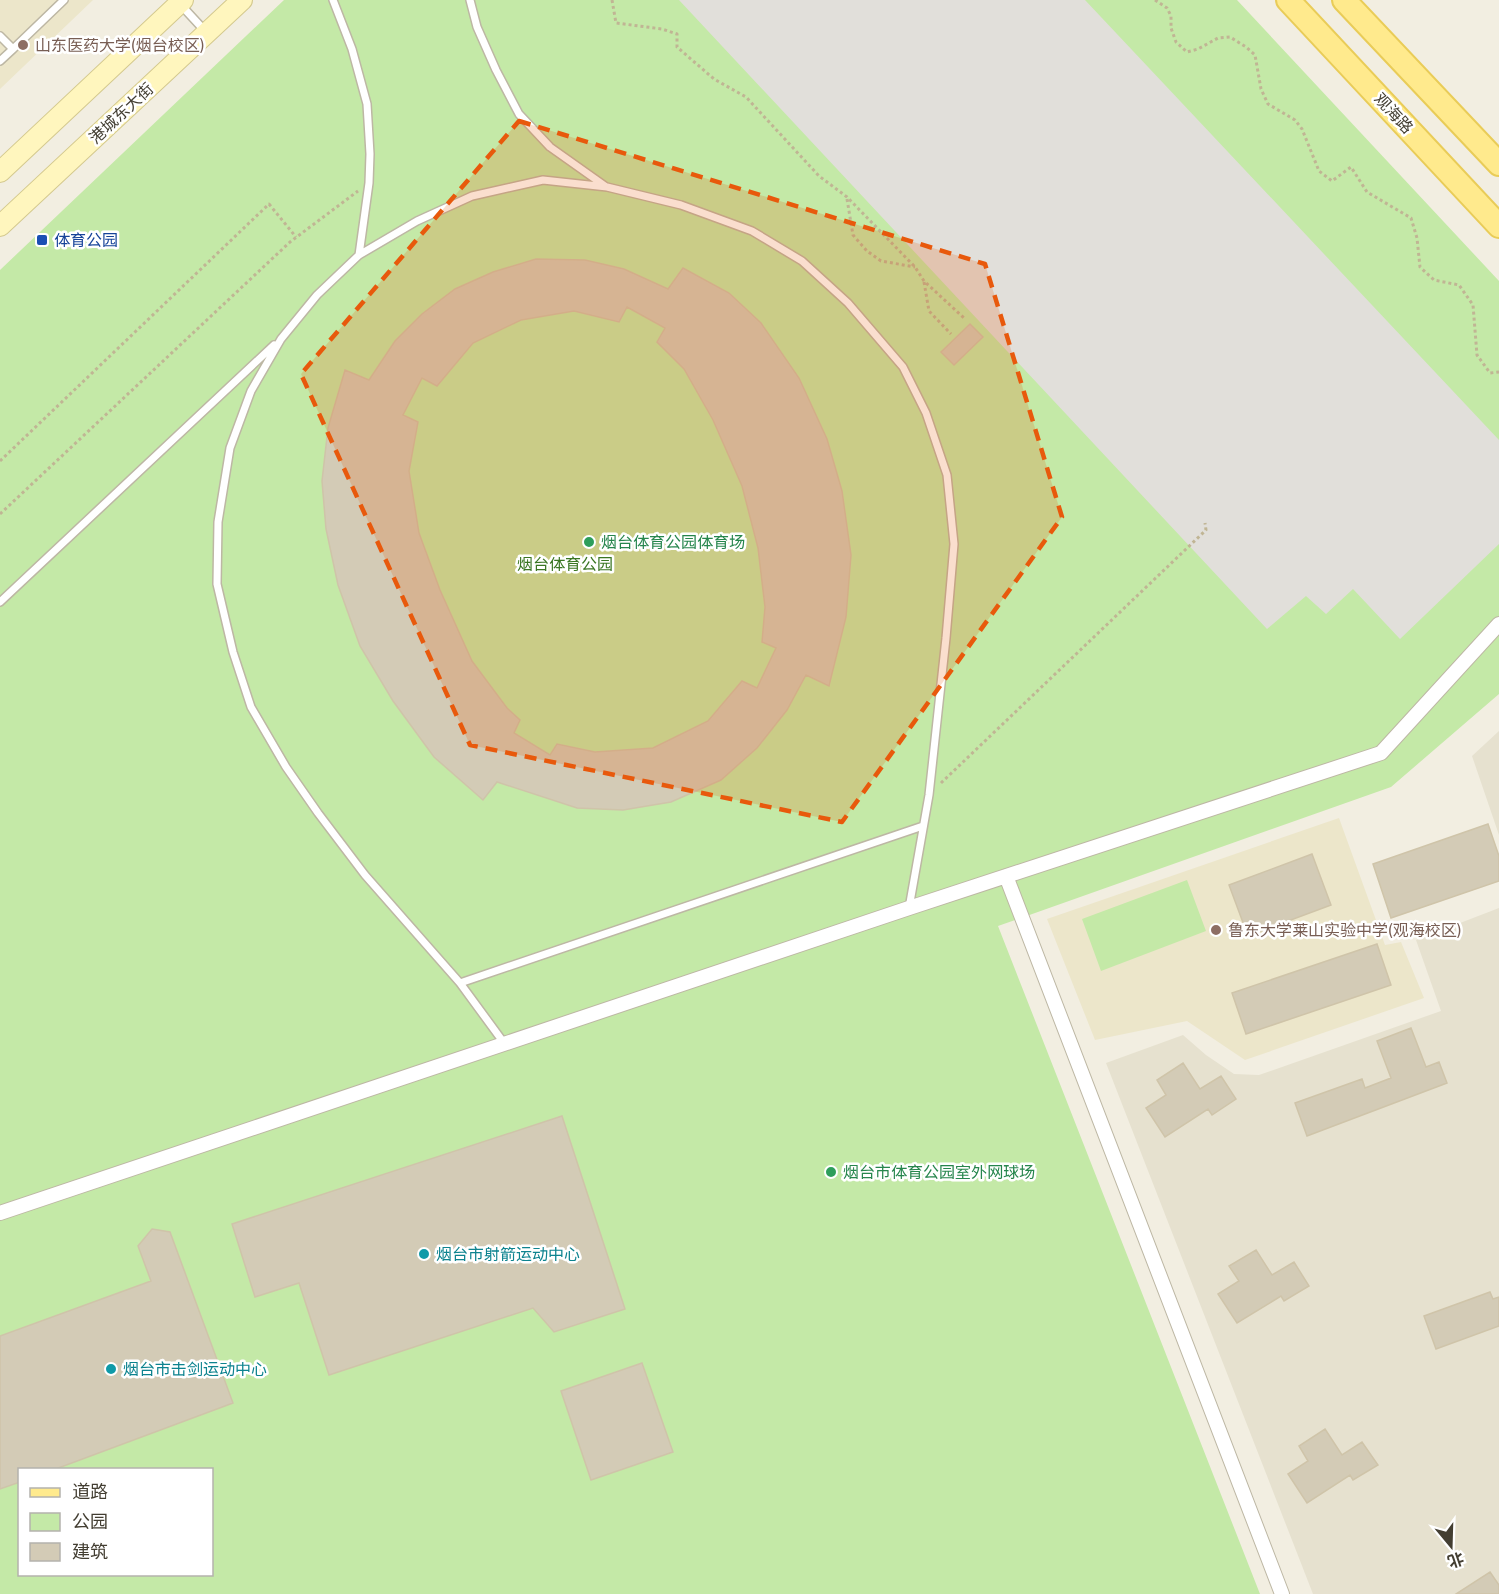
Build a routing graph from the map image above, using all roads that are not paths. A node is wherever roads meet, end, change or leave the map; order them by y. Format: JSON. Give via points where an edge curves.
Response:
{"nodes":[{"id":1,"x":64,"y":0,"type":"edge"},
{"id":2,"x":242,"y":0,"type":"edge"},
{"id":3,"x":333,"y":0,"type":"edge"},
{"id":4,"x":470,"y":0,"type":"edge"},
{"id":5,"x":1288,"y":0,"type":"edge"},
{"id":6,"x":1344,"y":0,"type":"edge"},
{"id":7,"x":180,"y":1,"type":"edge"},
{"id":8,"x":207,"y":33,"type":"junction"},
{"id":9,"x":0,"y":36,"type":"edge"},
{"id":10,"x":13,"y":49,"type":"junction"},
{"id":11,"x":0,"y":61,"type":"edge"},
{"id":12,"x":1499,"y":164,"type":"edge"},
{"id":13,"x":0,"y":172,"type":"edge"},
{"id":14,"x":607,"y":187,"type":"junction"},
{"id":15,"x":0,"y":225,"type":"edge"},
{"id":16,"x":1499,"y":226,"type":"edge"},
{"id":17,"x":359,"y":255,"type":"junction"},
{"id":18,"x":281,"y":339,"type":"junction"},
{"id":19,"x":0,"y":602,"type":"edge"},
{"id":20,"x":1499,"y":624,"type":"edge"},
{"id":21,"x":923,"y":826,"type":"junction"},
{"id":22,"x":1006,"y":876,"type":"junction"},
{"id":23,"x":909,"y":908,"type":"junction"},
{"id":24,"x":460,"y":983,"type":"junction"},
{"id":25,"x":504,"y":1043,"type":"junction"},
{"id":26,"x":0,"y":1213,"type":"edge"},
{"id":27,"x":1282,"y":1594,"type":"edge"}],
"edges":[{"from":1,"to":10,"type":"lane"},
{"from":2,"to":8,"type":"main road","name":"港城东大街"},
{"from":3,"to":17,"type":"lane","via":[[367,104],[369,183]]},
{"from":4,"to":14,"type":"lane","via":[[477,27],[519,114],[550,147]]},
{"from":5,"to":16,"type":"main road","name":"观海路"},
{"from":6,"to":12,"type":"main road"},
{"from":7,"to":8,"type":"lane"},
{"from":7,"to":13,"type":"main road"},
{"from":8,"to":15,"type":"main road","name":"港城东大街"},
{"from":9,"to":10,"type":"lane"},
{"from":10,"to":11,"type":"lane"},
{"from":14,"to":17,"type":"lane","via":[[543,180],[472,196],[417,221]]},
{"from":14,"to":21,"type":"lane","via":[[681,205],[752,231],[802,261],[848,303],[903,367],[926,413],[946,474],[954,544]]},
{"from":17,"to":18,"type":"lane","via":[[317,295]]},
{"from":18,"to":19,"type":"lane"},
{"from":18,"to":24,"type":"lane","via":[[251,391],[230,448],[218,522],[217,584],[232,652],[252,707],[286,767],[365,875]]},
{"from":20,"to":22,"type":"street","via":[[1382,753]]},
{"from":21,"to":23,"type":"lane"},
{"from":21,"to":24,"type":"lane"},
{"from":22,"to":23,"type":"street"},
{"from":22,"to":27,"type":"street"},
{"from":23,"to":25,"type":"street"},
{"from":24,"to":25,"type":"lane"},
{"from":25,"to":26,"type":"street"}]}
